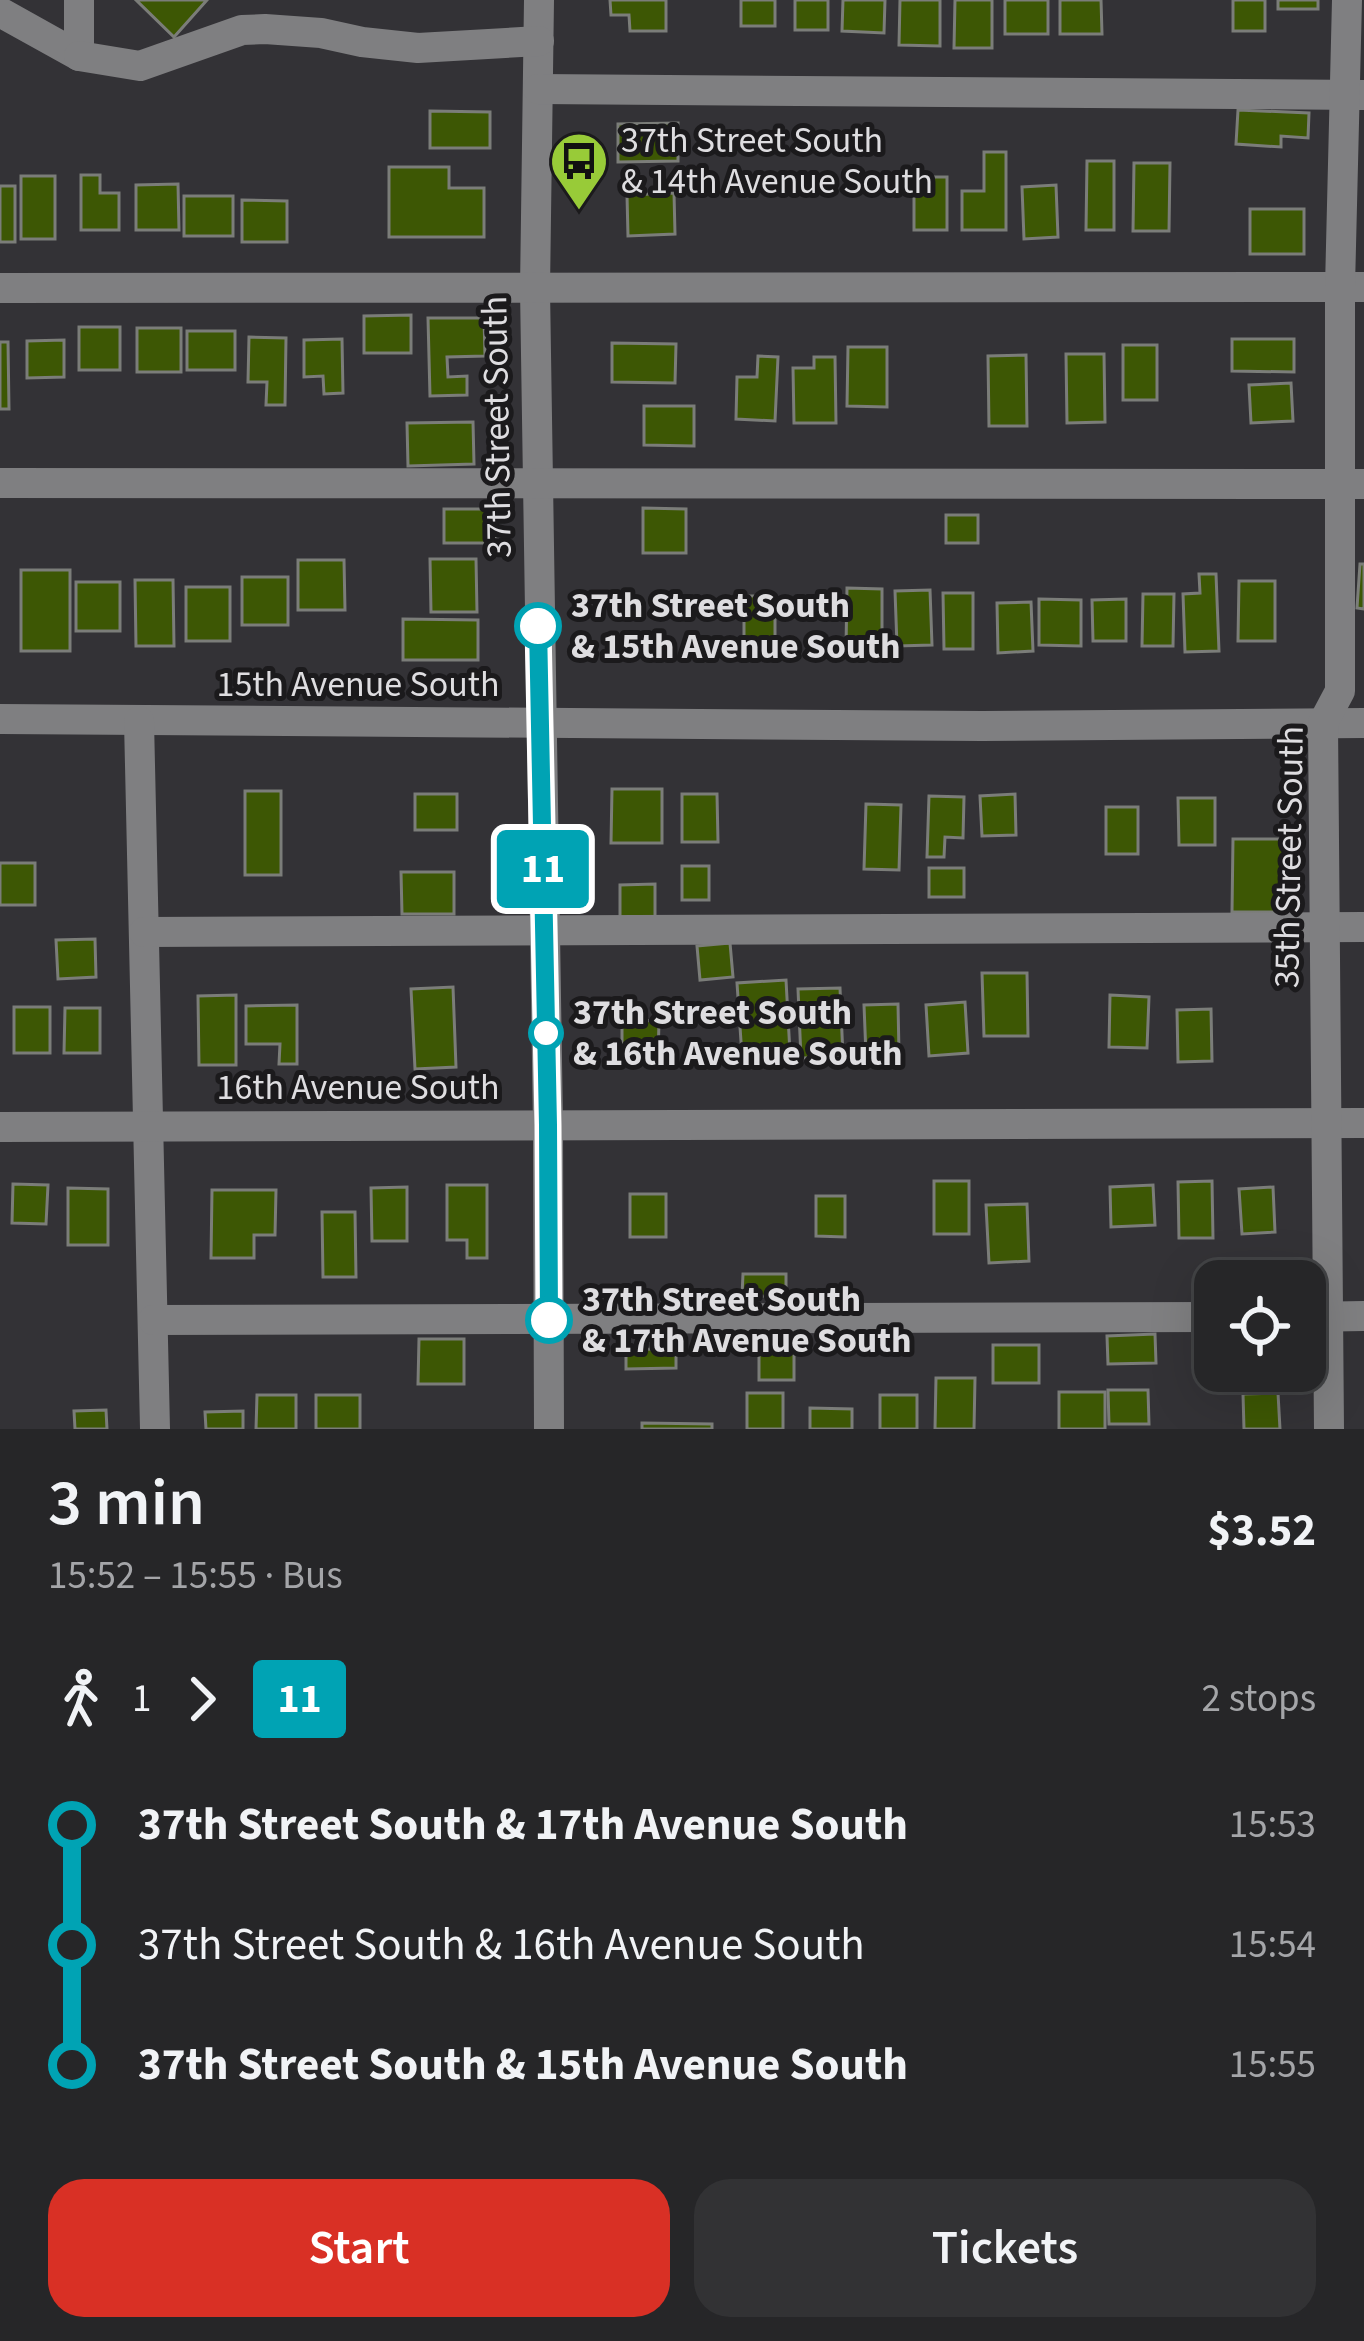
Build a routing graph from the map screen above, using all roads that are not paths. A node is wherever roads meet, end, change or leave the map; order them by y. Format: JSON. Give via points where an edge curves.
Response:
{"nodes":[{"id":1,"x":79,"y":0,"type":"edge"},
{"id":2,"x":539,"y":0,"type":"edge"},
{"id":3,"x":1347,"y":0,"type":"edge"},
{"id":4,"x":0,"y":11,"type":"edge"},
{"id":5,"x":538,"y":41,"type":"junction"},
{"id":6,"x":79,"y":56,"type":"junction"},
{"id":7,"x":538,"y":89,"type":"junction"},
{"id":8,"x":1354,"y":95,"type":"edge"},
{"id":9,"x":1352,"y":287,"type":"edge"},
{"id":10,"x":0,"y":288,"type":"edge"},
{"id":11,"x":535,"y":289,"type":"junction"},
{"id":12,"x":0,"y":483,"type":"edge"},
{"id":13,"x":537,"y":484,"type":"junction"},
{"id":14,"x":1352,"y":484,"type":"edge"},
{"id":15,"x":0,"y":719,"type":"edge"},
{"id":16,"x":140,"y":722,"type":"junction"},
{"id":17,"x":1323,"y":723,"type":"junction"},
{"id":18,"x":1364,"y":723,"type":"edge"},
{"id":19,"x":540,"y":724,"type":"junction"},
{"id":20,"x":1325,"y":927,"type":"junction"},
{"id":21,"x":1364,"y":927,"type":"edge"},
{"id":22,"x":544,"y":929,"type":"junction"},
{"id":23,"x":144,"y":932,"type":"junction"},
{"id":24,"x":1326,"y":1123,"type":"junction"},
{"id":25,"x":1364,"y":1123,"type":"edge"},
{"id":26,"x":548,"y":1125,"type":"junction"},
{"id":27,"x":148,"y":1126,"type":"junction"},
{"id":28,"x":0,"y":1127,"type":"edge"},
{"id":29,"x":1319,"y":1260,"type":"edge"},
{"id":30,"x":1364,"y":1316,"type":"edge"},
{"id":31,"x":1194,"y":1317,"type":"edge"},
{"id":32,"x":1326,"y":1317,"type":"edge"},
{"id":33,"x":153,"y":1320,"type":"junction"},
{"id":34,"x":549,"y":1320,"type":"junction"},
{"id":35,"x":1325,"y":1392,"type":"edge"},
{"id":36,"x":155,"y":1429,"type":"edge"},
{"id":37,"x":549,"y":1429,"type":"edge"},
{"id":38,"x":1329,"y":1429,"type":"edge"}],
"edges":[{"from":1,"to":6,"type":"street"},
{"from":2,"to":5,"type":"street","name":"37th Street South"},
{"from":3,"to":8,"type":"street","name":"35th Street South"},
{"from":4,"to":6,"type":"street"},
{"from":5,"to":6,"type":"street","via":[[418,48],[265,29],[140,67]]},
{"from":5,"to":7,"type":"street","name":"37th Street South"},
{"from":7,"to":8,"type":"street"},
{"from":7,"to":11,"type":"street","name":"37th Street South"},
{"from":8,"to":9,"type":"street","name":"35th Street South"},
{"from":9,"to":11,"type":"street"},
{"from":9,"to":14,"type":"street","name":"35th Street South"},
{"from":10,"to":11,"type":"street"},
{"from":11,"to":13,"type":"street","name":"37th Street South"},
{"from":12,"to":13,"type":"street"},
{"from":13,"to":14,"type":"street"},
{"from":13,"to":19,"type":"street","name":"37th Street South"},
{"from":14,"to":17,"type":"street","name":"35th Street South","via":[[1340,691]]},
{"from":15,"to":16,"type":"street","name":"15th Avenue South"},
{"from":16,"to":19,"type":"street","name":"15th Avenue South"},
{"from":16,"to":23,"type":"street"},
{"from":17,"to":18,"type":"street","name":"15th Avenue South"},
{"from":17,"to":19,"type":"street","name":"15th Avenue South"},
{"from":17,"to":20,"type":"street","name":"35th Street South"},
{"from":19,"to":22,"type":"street","name":"37th Street South"},
{"from":20,"to":21,"type":"street"},
{"from":20,"to":22,"type":"street"},
{"from":20,"to":24,"type":"street","name":"35th Street South"},
{"from":22,"to":23,"type":"street"},
{"from":22,"to":26,"type":"street","name":"37th Street South"},
{"from":23,"to":27,"type":"street"},
{"from":24,"to":25,"type":"street","name":"16th Avenue South"},
{"from":24,"to":26,"type":"street","name":"16th Avenue South"},
{"from":24,"to":29,"type":"street","name":"35th Street South"},
{"from":26,"to":27,"type":"street","name":"16th Avenue South"},
{"from":26,"to":34,"type":"street","name":"37th Street South"},
{"from":27,"to":28,"type":"street","name":"16th Avenue South"},
{"from":27,"to":33,"type":"street"},
{"from":30,"to":32,"type":"street"},
{"from":31,"to":34,"type":"street"},
{"from":33,"to":34,"type":"street"},
{"from":33,"to":36,"type":"street"},
{"from":34,"to":37,"type":"street","name":"37th Street South"},
{"from":35,"to":38,"type":"street","name":"35th Street South"}]}
